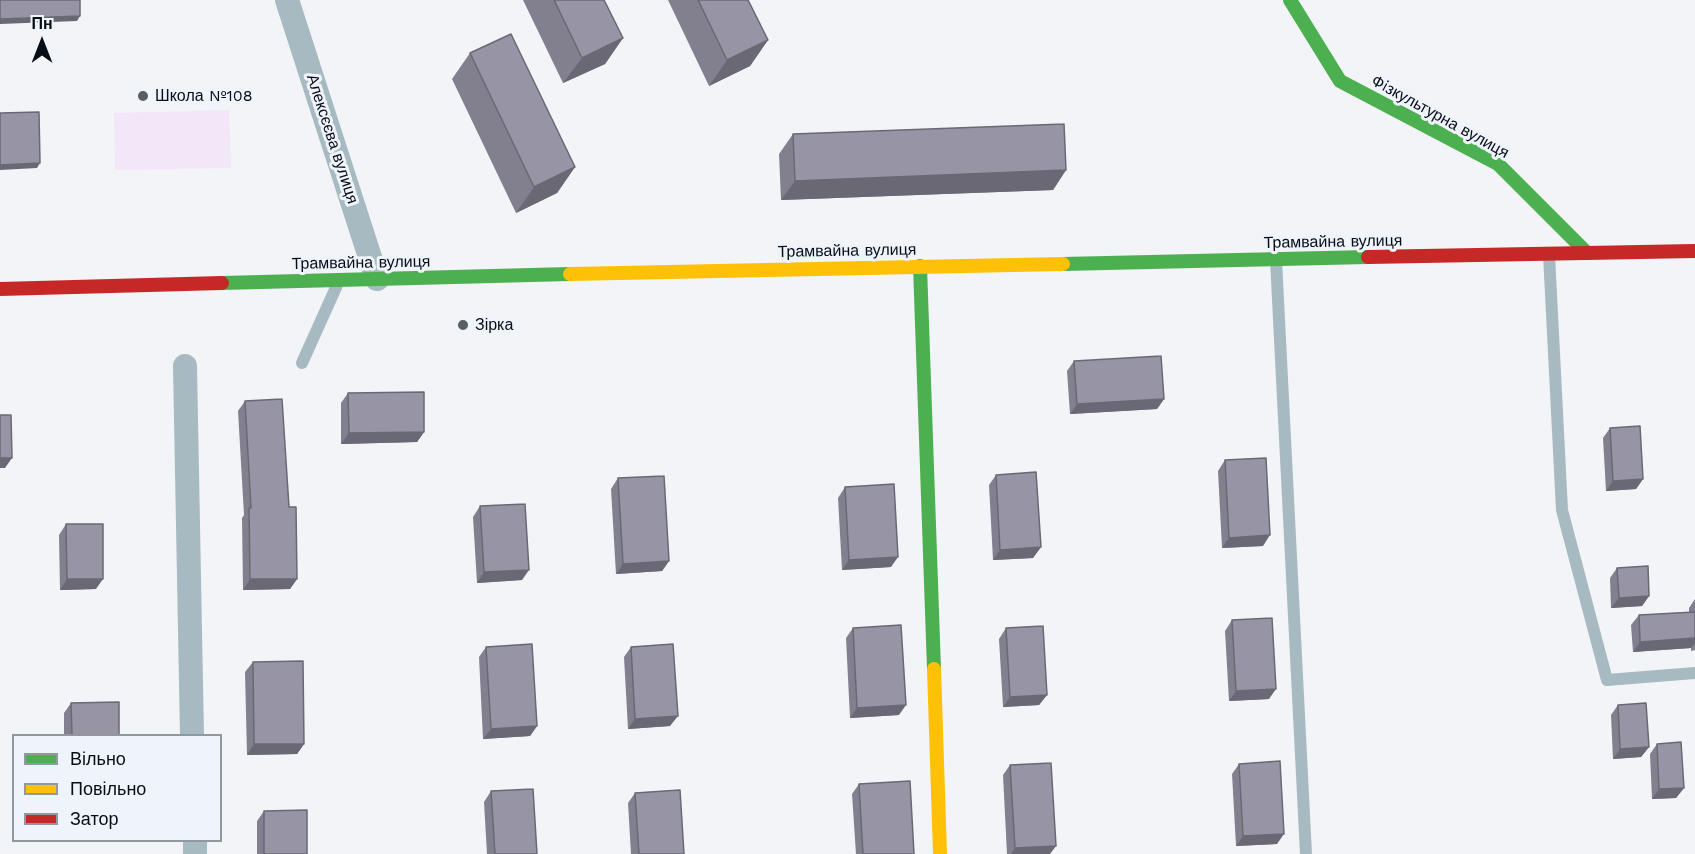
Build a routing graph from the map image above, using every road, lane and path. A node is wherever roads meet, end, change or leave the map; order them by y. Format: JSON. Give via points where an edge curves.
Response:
{"nodes":[{"id":1,"x":287,"y":0,"type":"edge"},
{"id":2,"x":1290,"y":0,"type":"edge"},
{"id":3,"x":1695,"y":251,"type":"edge"},
{"id":4,"x":1587,"y":253,"type":"junction"},
{"id":5,"x":1549,"y":254,"type":"junction"},
{"id":6,"x":1276,"y":259,"type":"junction"},
{"id":7,"x":920,"y":266,"type":"junction"},
{"id":8,"x":377,"y":279,"type":"junction"},
{"id":9,"x":340,"y":280,"type":"junction"},
{"id":10,"x":0,"y":289,"type":"edge"},
{"id":11,"x":302,"y":363,"type":"dead end"},
{"id":12,"x":184,"y":366,"type":"dead end"},
{"id":13,"x":1695,"y":673,"type":"edge"},
{"id":14,"x":192,"y":734,"type":"edge"},
{"id":15,"x":940,"y":854,"type":"edge"},
{"id":16,"x":1306,"y":854,"type":"edge"}],
"edges":[{"from":1,"to":8,"type":"street","name":"Алексєєва вулиця"},
{"from":2,"to":4,"type":"street","name":"Фiзкультурна вулиця","via":[[1340,81],[1498,164]]},
{"from":3,"to":4,"type":"street","name":"Трамвайна вулиця"},
{"from":4,"to":5,"type":"street","name":"Трамвайна вулиця"},
{"from":5,"to":6,"type":"street","name":"Трамвайна вулиця"},
{"from":5,"to":13,"type":"lane","via":[[1562,510],[1607,680]]},
{"from":6,"to":7,"type":"street","name":"Трамвайна вулиця"},
{"from":6,"to":16,"type":"lane"},
{"from":7,"to":8,"type":"street","name":"Трамвайна вулиця"},
{"from":7,"to":15,"type":"street"},
{"from":8,"to":9,"type":"street","name":"Трамвайна вулиця"},
{"from":9,"to":10,"type":"street","name":"Трамвайна вулиця"},
{"from":9,"to":11,"type":"lane"},
{"from":12,"to":14,"type":"street"}]}
